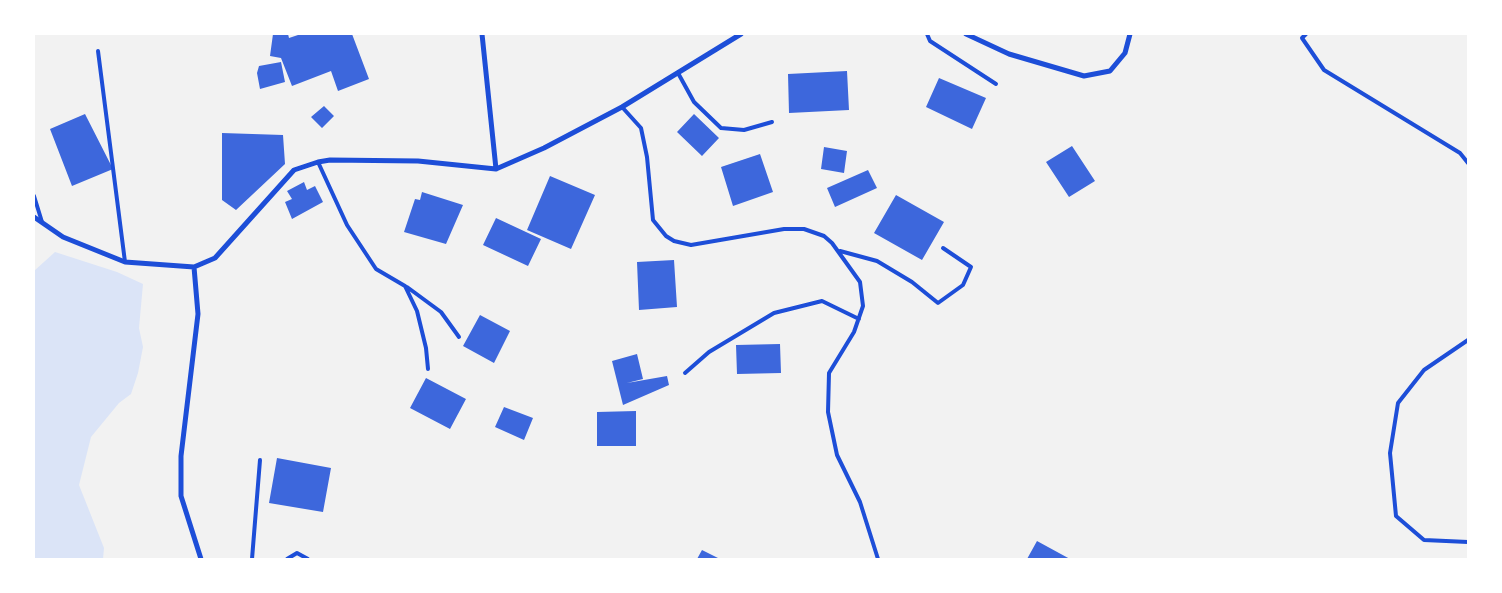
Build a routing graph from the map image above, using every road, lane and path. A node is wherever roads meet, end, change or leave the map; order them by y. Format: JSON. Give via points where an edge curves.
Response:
{"nodes":[{"id":1,"x":482,"y":34,"type":"edge"},
{"id":2,"x":741,"y":34,"type":"edge"},
{"id":3,"x":927,"y":34,"type":"edge"},
{"id":4,"x":966,"y":34,"type":"edge"},
{"id":5,"x":1130,"y":34,"type":"edge"},
{"id":6,"x":1306,"y":34,"type":"edge"},
{"id":7,"x":98,"y":51,"type":"dead end"},
{"id":8,"x":678,"y":73,"type":"junction"},
{"id":9,"x":996,"y":84,"type":"dead end"},
{"id":10,"x":622,"y":107,"type":"junction"},
{"id":11,"x":772,"y":122,"type":"dead end"},
{"id":12,"x":318,"y":162,"type":"junction"},
{"id":13,"x":1468,"y":163,"type":"edge"},
{"id":14,"x":496,"y":169,"type":"junction"},
{"id":15,"x":34,"y":196,"type":"edge"},
{"id":16,"x":34,"y":217,"type":"edge"},
{"id":17,"x":42,"y":223,"type":"junction"},
{"id":18,"x":943,"y":248,"type":"dead end"},
{"id":19,"x":840,"y":251,"type":"junction"},
{"id":20,"x":125,"y":262,"type":"junction"},
{"id":21,"x":194,"y":267,"type":"junction"},
{"id":22,"x":406,"y":286,"type":"junction"},
{"id":23,"x":859,"y":319,"type":"junction"},
{"id":24,"x":459,"y":337,"type":"dead end"},
{"id":25,"x":1468,"y":340,"type":"edge"},
{"id":26,"x":428,"y":369,"type":"dead end"},
{"id":27,"x":685,"y":373,"type":"dead end"},
{"id":28,"x":260,"y":460,"type":"dead end"},
{"id":29,"x":1468,"y":542,"type":"edge"},
{"id":30,"x":201,"y":559,"type":"edge"},
{"id":31,"x":252,"y":559,"type":"edge"},
{"id":32,"x":287,"y":559,"type":"edge"},
{"id":33,"x":308,"y":559,"type":"edge"},
{"id":34,"x":878,"y":559,"type":"edge"}],
"edges":[{"from":1,"to":14,"type":"street"},
{"from":2,"to":8,"type":"street"},
{"from":3,"to":9,"type":"lane","via":[[930,41]]},
{"from":4,"to":5,"type":"street","via":[[1010,54],[1084,76],[1110,71],[1125,52]]},
{"from":6,"to":13,"type":"lane","via":[[1302,38],[1324,70],[1460,153]]},
{"from":7,"to":20,"type":"lane"},
{"from":8,"to":10,"type":"street"},
{"from":8,"to":11,"type":"lane","via":[[694,102],[721,128],[744,130]]},
{"from":10,"to":14,"type":"street"},
{"from":10,"to":19,"type":"lane","via":[[640,128],[647,157],[653,220],[666,236],[690,245],[794,228],[824,236]]},
{"from":12,"to":14,"type":"street","via":[[418,161]]},
{"from":12,"to":21,"type":"street","via":[[294,170],[214,258]]},
{"from":12,"to":22,"type":"lane","via":[[347,225],[376,268]]},
{"from":15,"to":17,"type":"lane"},
{"from":16,"to":17,"type":"street"},
{"from":17,"to":20,"type":"street","via":[[62,238]]},
{"from":18,"to":19,"type":"lane","via":[[971,267],[963,286],[938,303],[912,282],[877,261]]},
{"from":19,"to":23,"type":"lane","via":[[860,282],[863,306]]},
{"from":20,"to":21,"type":"street"},
{"from":21,"to":30,"type":"street","via":[[198,314],[181,456],[181,496]]},
{"from":22,"to":24,"type":"lane","via":[[441,312]]},
{"from":22,"to":26,"type":"lane","via":[[417,311]]},
{"from":23,"to":27,"type":"lane","via":[[822,301],[774,313],[710,352]]},
{"from":23,"to":34,"type":"lane","via":[[843,354],[829,373],[828,412],[837,455],[860,502]]},
{"from":25,"to":29,"type":"lane","via":[[1424,370],[1398,404],[1390,453],[1396,516],[1424,540]]},
{"from":28,"to":31,"type":"lane"},
{"from":32,"to":33,"type":"lane","via":[[297,553]]}]}
